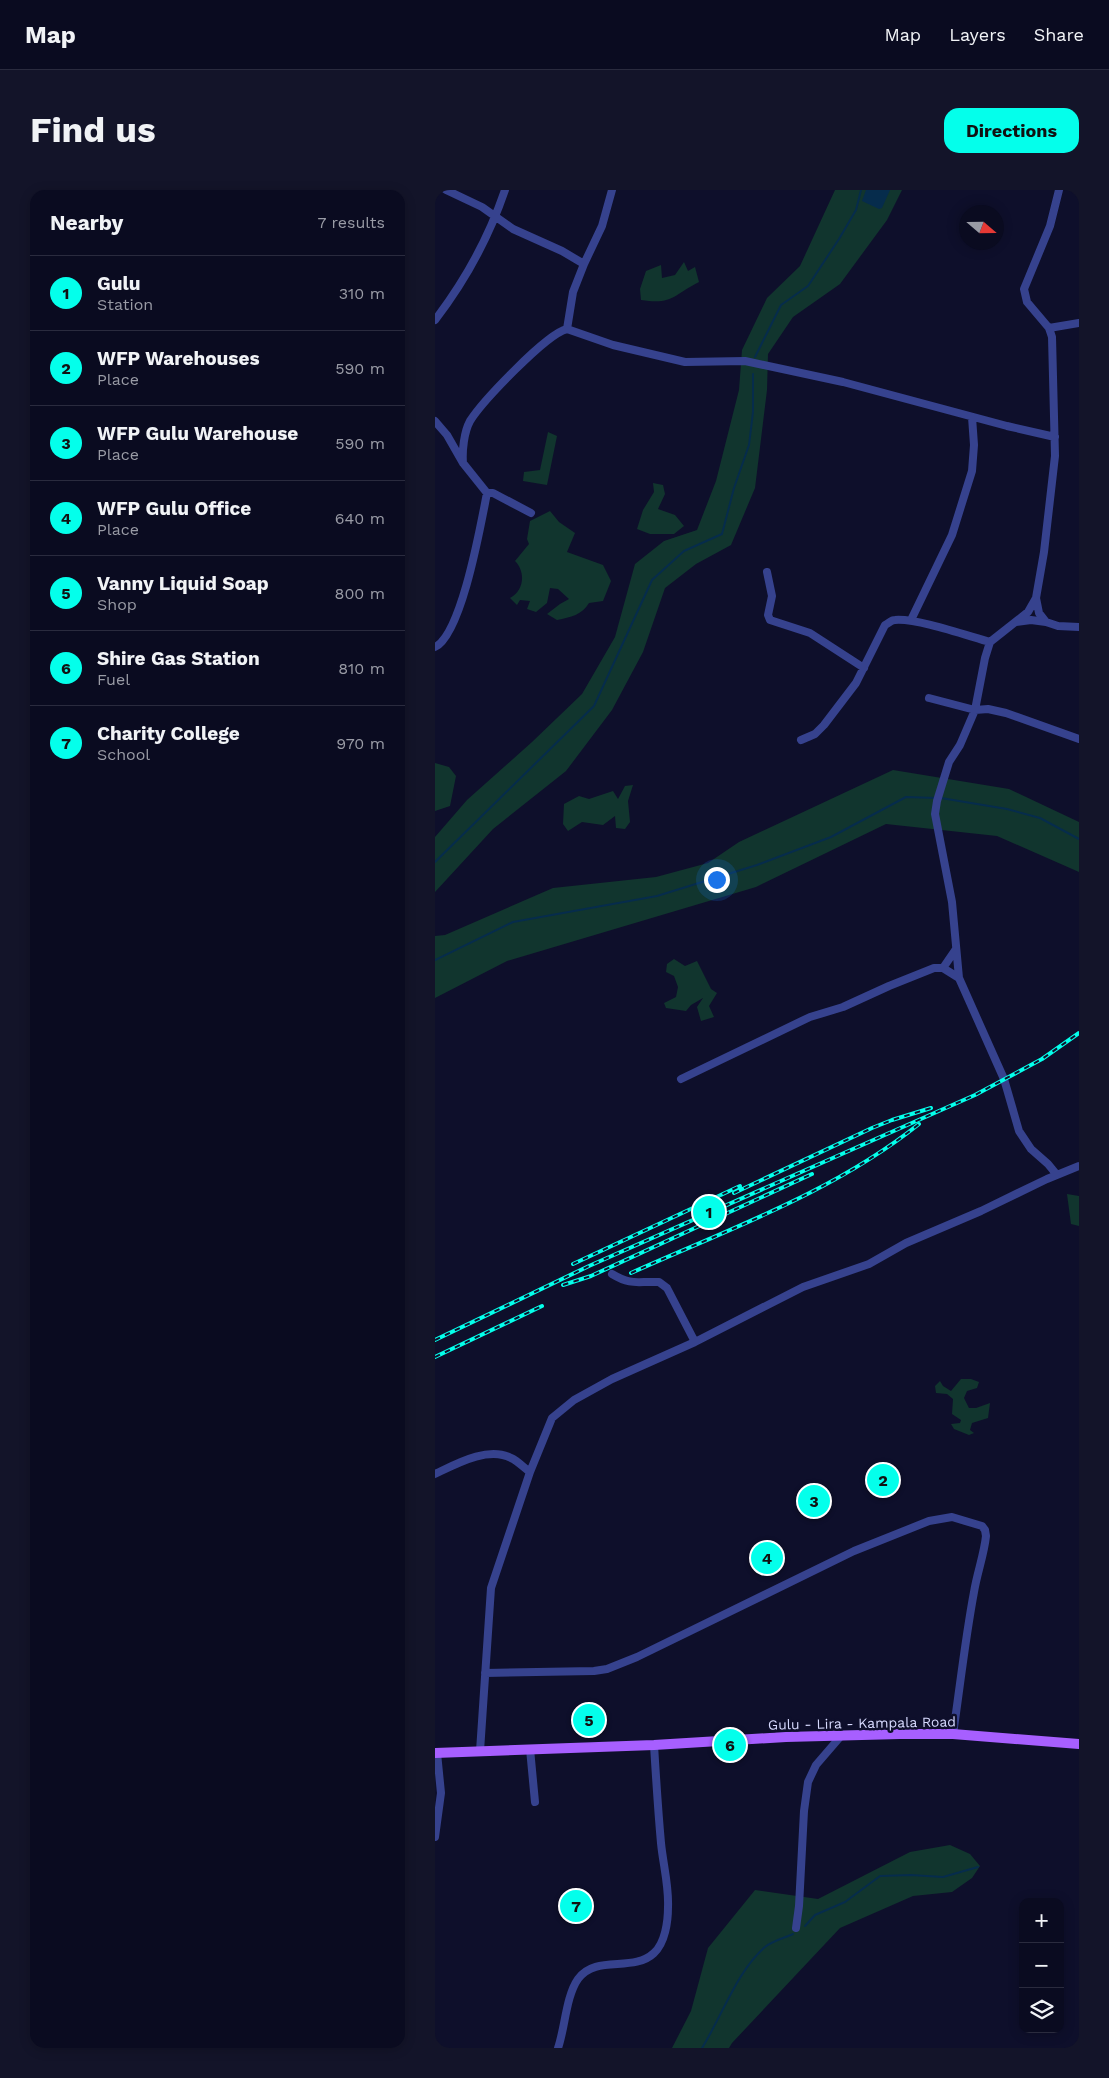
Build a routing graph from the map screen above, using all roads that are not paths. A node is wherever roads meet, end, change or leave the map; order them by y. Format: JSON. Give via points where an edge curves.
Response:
{"nodes":[{"id":1,"x":445,"y":190,"type":"edge"},
{"id":2,"x":505,"y":190,"type":"edge"},
{"id":3,"x":612,"y":190,"type":"edge"},
{"id":4,"x":1059,"y":190,"type":"edge"},
{"id":5,"x":496,"y":217,"type":"junction"},
{"id":6,"x":584,"y":264,"type":"junction"},
{"id":7,"x":435,"y":320,"type":"edge"},
{"id":8,"x":1079,"y":323,"type":"edge"},
{"id":9,"x":1049,"y":328,"type":"junction"},
{"id":10,"x":567,"y":329,"type":"junction"},
{"id":11,"x":972,"y":417,"type":"junction"},
{"id":12,"x":435,"y":421,"type":"edge"},
{"id":13,"x":1055,"y":437,"type":"junction"},
{"id":14,"x":463,"y":463,"type":"junction"},
{"id":15,"x":487,"y":493,"type":"junction"},
{"id":16,"x":531,"y":513,"type":"dead end"},
{"id":17,"x":767,"y":572,"type":"dead end"},
{"id":18,"x":1036,"y":598,"type":"junction"},
{"id":19,"x":911,"y":620,"type":"junction"},
{"id":20,"x":1016,"y":622,"type":"junction"},
{"id":21,"x":1046,"y":622,"type":"junction"},
{"id":22,"x":1079,"y":626,"type":"edge"},
{"id":23,"x":991,"y":642,"type":"junction"},
{"id":24,"x":436,"y":645,"type":"edge"},
{"id":25,"x":864,"y":668,"type":"junction"},
{"id":26,"x":929,"y":698,"type":"dead end"},
{"id":27,"x":975,"y":710,"type":"junction"},
{"id":28,"x":1079,"y":739,"type":"edge"},
{"id":29,"x":801,"y":740,"type":"dead end"},
{"id":30,"x":956,"y":949,"type":"junction"},
{"id":31,"x":943,"y":968,"type":"junction"},
{"id":32,"x":959,"y":978,"type":"junction"},
{"id":33,"x":681,"y":1079,"type":"dead end"},
{"id":34,"x":1079,"y":1166,"type":"edge"},
{"id":35,"x":1057,"y":1175,"type":"junction"},
{"id":36,"x":611,"y":1274,"type":"dead end"},
{"id":37,"x":695,"y":1342,"type":"junction"},
{"id":38,"x":530,"y":1472,"type":"junction"},
{"id":39,"x":435,"y":1474,"type":"edge"},
{"id":40,"x":485,"y":1673,"type":"junction"},
{"id":41,"x":953,"y":1734,"type":"junction"},
{"id":42,"x":841,"y":1736,"type":"junction"},
{"id":43,"x":1079,"y":1744,"type":"edge"},
{"id":44,"x":654,"y":1745,"type":"junction"},
{"id":45,"x":530,"y":1750,"type":"junction"},
{"id":46,"x":480,"y":1751,"type":"junction"},
{"id":47,"x":436,"y":1753,"type":"edge"},
{"id":48,"x":535,"y":1802,"type":"dead end"},
{"id":49,"x":435,"y":1837,"type":"edge"},
{"id":50,"x":796,"y":1928,"type":"dead end"},
{"id":51,"x":558,"y":2048,"type":"edge"}],
"edges":[{"from":1,"to":5,"type":"street","via":[[483,207]]},
{"from":2,"to":5,"type":"street"},
{"from":3,"to":6,"type":"street","via":[[603,226]]},
{"from":4,"to":9,"type":"street","via":[[1050,226],[1024,289],[1027,302]]},
{"from":5,"to":6,"type":"street","via":[[513,229]]},
{"from":5,"to":7,"type":"street","via":[[463,280]]},
{"from":6,"to":10,"type":"street","via":[[573,292]]},
{"from":8,"to":9,"type":"street"},
{"from":9,"to":13,"type":"street","via":[[1052,337]]},
{"from":10,"to":11,"type":"street","via":[[613,345],[685,362],[745,361],[866,387]]},
{"from":10,"to":14,"type":"street","via":[[545,342],[522,363],[471,420]]},
{"from":11,"to":13,"type":"street"},
{"from":11,"to":19,"type":"street","via":[[972,471],[951,535]]},
{"from":12,"to":14,"type":"street"},
{"from":13,"to":18,"type":"street","via":[[1049,511]]},
{"from":14,"to":15,"type":"street"},
{"from":15,"to":16,"type":"street"},
{"from":15,"to":24,"type":"street","via":[[471,571],[451,629]]},
{"from":17,"to":25,"type":"street","via":[[772,596],[768,615],[771,622],[810,633]]},
{"from":18,"to":20,"type":"street","via":[[1028,612]]},
{"from":18,"to":21,"type":"street","via":[[1039,613]]},
{"from":19,"to":23,"type":"street"},
{"from":19,"to":25,"type":"street","via":[[894,620],[885,625]]},
{"from":20,"to":21,"type":"street"},
{"from":20,"to":23,"type":"street"},
{"from":21,"to":22,"type":"street","via":[[1058,626]]},
{"from":23,"to":27,"type":"street"},
{"from":25,"to":29,"type":"street","via":[[824,725],[815,734]]},
{"from":26,"to":27,"type":"street"},
{"from":27,"to":28,"type":"street","via":[[1006,713]]},
{"from":27,"to":30,"type":"street","via":[[949,762],[935,814],[952,902]]},
{"from":30,"to":31,"type":"street"},
{"from":30,"to":32,"type":"street"},
{"from":31,"to":32,"type":"street"},
{"from":31,"to":33,"type":"street","via":[[934,968],[843,1007],[810,1017]]},
{"from":32,"to":35,"type":"street","via":[[1004,1079],[1019,1131]]},
{"from":34,"to":35,"type":"street"},
{"from":35,"to":37,"type":"street","via":[[869,1264],[803,1287]]},
{"from":36,"to":37,"type":"street","via":[[634,1283],[659,1282],[667,1288]]},
{"from":37,"to":38,"type":"street","via":[[612,1379],[565,1406],[552,1418]]},
{"from":38,"to":39,"type":"street","via":[[510,1458],[493,1454],[479,1456]]},
{"from":38,"to":40,"type":"street","via":[[491,1588]]},
{"from":40,"to":41,"type":"street","via":[[607,1669],[854,1551],[929,1521],[952,1517],[982,1526],[986,1536],[960,1674]]},
{"from":40,"to":46,"type":"street"},
{"from":41,"to":42,"type":"main road","name":"Gulu - Lira - Kampala Road"},
{"from":41,"to":43,"type":"main road","name":"Gulu - Lira - Kampala Road"},
{"from":42,"to":44,"type":"main road","name":"Gulu - Lira - Kampala Road"},
{"from":42,"to":50,"type":"street","via":[[816,1766],[808,1782],[803,1812]]},
{"from":44,"to":45,"type":"main road","name":"Gulu - Lira - Kampala Road"},
{"from":44,"to":51,"type":"street","via":[[668,1906],[664,1936],[649,1957],[592,1967],[577,1980]]},
{"from":45,"to":46,"type":"main road","name":"Gulu - Lira - Kampala Road"},
{"from":45,"to":48,"type":"street"},
{"from":46,"to":47,"type":"main road","name":"Gulu - Lira - Kampala Road"},
{"from":47,"to":49,"type":"street","via":[[441,1793]]}]}
